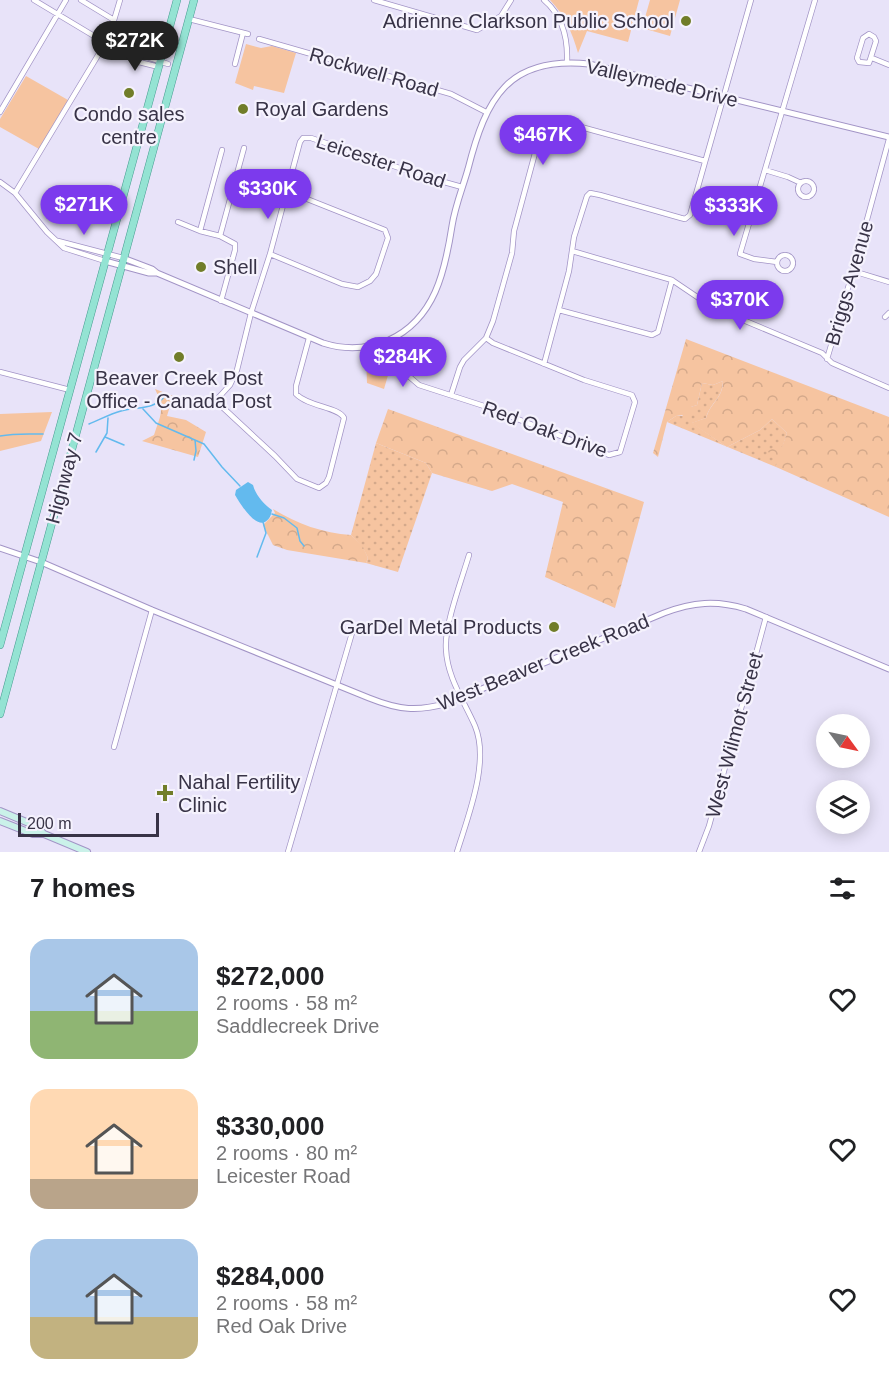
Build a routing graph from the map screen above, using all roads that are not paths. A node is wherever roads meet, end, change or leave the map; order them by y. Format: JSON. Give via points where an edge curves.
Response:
{"nodes":[{"id":1,"x":34,"y":0,"type":"edge"},
{"id":2,"x":66,"y":0,"type":"edge"},
{"id":3,"x":81,"y":0,"type":"edge"},
{"id":4,"x":120,"y":0,"type":"edge"},
{"id":5,"x":177,"y":0,"type":"edge"},
{"id":6,"x":194,"y":0,"type":"edge"},
{"id":7,"x":374,"y":0,"type":"edge"},
{"id":8,"x":511,"y":0,"type":"edge"},
{"id":9,"x":544,"y":0,"type":"edge"},
{"id":10,"x":751,"y":0,"type":"edge"},
{"id":11,"x":815,"y":0,"type":"edge"},
{"id":12,"x":57,"y":15,"type":"junction"},
{"id":13,"x":114,"y":20,"type":"junction"},
{"id":14,"x":189,"y":20,"type":"junction"},
{"id":15,"x":259,"y":39,"type":"dead end"},
{"id":16,"x":105,"y":44,"type":"junction"},
{"id":17,"x":872,"y":58,"type":"junction"},
{"id":18,"x":567,"y":62,"type":"junction"},
{"id":19,"x":160,"y":64,"type":"junction"},
{"id":20,"x":168,"y":64,"type":"dead end"},
{"id":21,"x":235,"y":64,"type":"dead end"},
{"id":22,"x":889,"y":65,"type":"edge"},
{"id":23,"x":723,"y":98,"type":"junction"},
{"id":24,"x":0,"y":112,"type":"edge"},
{"id":25,"x":486,"y":112,"type":"junction"},
{"id":26,"x":783,"y":112,"type":"junction"},
{"id":27,"x":889,"y":138,"type":"edge"},
{"id":28,"x":244,"y":148,"type":"dead end"},
{"id":29,"x":222,"y":150,"type":"dead end"},
{"id":30,"x":705,"y":161,"type":"junction"},
{"id":31,"x":765,"y":170,"type":"junction"},
{"id":32,"x":0,"y":182,"type":"edge"},
{"id":33,"x":801,"y":183,"type":"dead end"},
{"id":34,"x":462,"y":187,"type":"junction"},
{"id":35,"x":287,"y":191,"type":"junction"},
{"id":36,"x":15,"y":194,"type":"junction"},
{"id":37,"x":178,"y":222,"type":"dead end"},
{"id":38,"x":200,"y":231,"type":"junction"},
{"id":39,"x":220,"y":236,"type":"junction"},
{"id":40,"x":572,"y":251,"type":"junction"},
{"id":41,"x":270,"y":255,"type":"junction"},
{"id":42,"x":106,"y":257,"type":"junction"},
{"id":43,"x":122,"y":262,"type":"junction"},
{"id":44,"x":777,"y":262,"type":"dead end"},
{"id":45,"x":853,"y":271,"type":"junction"},
{"id":46,"x":672,"y":280,"type":"junction"},
{"id":47,"x":889,"y":282,"type":"edge"},
{"id":48,"x":221,"y":301,"type":"junction"},
{"id":49,"x":559,"y":310,"type":"junction"},
{"id":50,"x":251,"y":313,"type":"junction"},
{"id":51,"x":309,"y":338,"type":"junction"},
{"id":52,"x":486,"y":338,"type":"junction"},
{"id":53,"x":388,"y":340,"type":"junction"},
{"id":54,"x":827,"y":359,"type":"junction"},
{"id":55,"x":544,"y":363,"type":"junction"},
{"id":56,"x":0,"y":372,"type":"edge"},
{"id":57,"x":889,"y":388,"type":"edge"},
{"id":58,"x":71,"y":390,"type":"junction"},
{"id":59,"x":451,"y":395,"type":"junction"},
{"id":60,"x":0,"y":548,"type":"edge"},
{"id":61,"x":469,"y":555,"type":"dead end"},
{"id":62,"x":28,"y":558,"type":"junction"},
{"id":63,"x":41,"y":562,"type":"junction"},
{"id":64,"x":152,"y":610,"type":"junction"},
{"id":65,"x":766,"y":617,"type":"junction"},
{"id":66,"x":352,"y":633,"type":"dead end"},
{"id":67,"x":0,"y":645,"type":"edge"},
{"id":68,"x":889,"y":669,"type":"edge"},
{"id":69,"x":338,"y":686,"type":"junction"},
{"id":70,"x":461,"y":698,"type":"junction"},
{"id":71,"x":0,"y":714,"type":"edge"},
{"id":72,"x":114,"y":747,"type":"dead end"},
{"id":73,"x":0,"y":811,"type":"edge"},
{"id":74,"x":0,"y":821,"type":"edge"},
{"id":75,"x":44,"y":834,"type":"junction"},
{"id":76,"x":87,"y":852,"type":"edge"},
{"id":77,"x":288,"y":852,"type":"edge"},
{"id":78,"x":457,"y":852,"type":"edge"},
{"id":79,"x":699,"y":852,"type":"edge"}],
"edges":[{"from":1,"to":12,"type":"street"},
{"from":2,"to":12,"type":"street"},
{"from":3,"to":13,"type":"street"},
{"from":4,"to":13,"type":"street"},
{"from":5,"to":19,"type":"main road","name":"Highway 7"},
{"from":6,"to":14,"type":"main road","name":"Highway 7"},
{"from":7,"to":8,"type":"street","via":[[477,30],[501,16]]},
{"from":9,"to":18,"type":"street","via":[[562,26]]},
{"from":10,"to":23,"type":"street"},
{"from":11,"to":26,"type":"street"},
{"from":12,"to":16,"type":"street"},
{"from":12,"to":24,"type":"street"},
{"from":13,"to":16,"type":"street"},
{"from":14,"to":21,"type":"street","via":[[246,34]]},
{"from":14,"to":43,"type":"main road","name":"Highway 7"},
{"from":15,"to":25,"type":"street","name":"Rockwell Road","via":[[451,94]]},
{"from":16,"to":19,"type":"street"},
{"from":16,"to":36,"type":"street"},
{"from":17,"to":17,"type":"street","via":[[876,41],[869,34],[863,38],[857,58],[864,64]]},
{"from":17,"to":22,"type":"street"},
{"from":18,"to":23,"type":"street","name":"Valleymede Drive"},
{"from":18,"to":25,"type":"street","name":"Valleymede Drive","via":[[540,66],[514,79]]},
{"from":19,"to":20,"type":"street"},
{"from":19,"to":42,"type":"main road","name":"Highway 7"},
{"from":23,"to":26,"type":"street","name":"Valleymede Drive"},
{"from":23,"to":30,"type":"street"},
{"from":25,"to":34,"type":"street","name":"Valleymede Drive"},
{"from":26,"to":27,"type":"street","name":"Valleymede Drive"},
{"from":26,"to":31,"type":"street"},
{"from":27,"to":45,"type":"street","name":"Briggs Avenue"},
{"from":28,"to":39,"type":"street"},
{"from":29,"to":38,"type":"street"},
{"from":30,"to":40,"type":"street","via":[[692,210],[685,219],[590,193],[584,201]]},
{"from":30,"to":52,"type":"street","via":[[570,124],[551,128],[538,142],[532,161],[512,253]]},
{"from":31,"to":33,"type":"street"},
{"from":31,"to":44,"type":"street","via":[[740,254]]},
{"from":32,"to":36,"type":"street"},
{"from":34,"to":35,"type":"street","name":"Leicester Road","via":[[306,137],[300,142]]},
{"from":34,"to":53,"type":"street","name":"Valleymede Drive","via":[[449,249],[432,300],[411,327]]},
{"from":35,"to":41,"type":"street","name":"Leicester Road"},
{"from":35,"to":41,"type":"street","via":[[385,230],[388,238],[376,274],[358,287]]},
{"from":36,"to":42,"type":"street","via":[[58,241]]},
{"from":37,"to":38,"type":"street"},
{"from":38,"to":39,"type":"street"},
{"from":39,"to":48,"type":"street","via":[[231,240],[236,250]]},
{"from":40,"to":46,"type":"street"},
{"from":40,"to":49,"type":"street"},
{"from":41,"to":50,"type":"street","name":"Leicester Road"},
{"from":42,"to":43,"type":"street","name":"Valleymede Drive"},
{"from":42,"to":58,"type":"main road","name":"Highway 7"},
{"from":43,"to":48,"type":"street","name":"Valleymede Drive"},
{"from":43,"to":63,"type":"main road","name":"Highway 7"},
{"from":45,"to":47,"type":"street"},
{"from":45,"to":54,"type":"street","name":"Briggs Avenue"},
{"from":46,"to":49,"type":"street","via":[[658,332],[652,335]]},
{"from":46,"to":54,"type":"street","via":[[712,307],[822,353]]},
{"from":48,"to":50,"type":"street","name":"Valleymede Drive"},
{"from":49,"to":55,"type":"street"},
{"from":50,"to":51,"type":"street","name":"Valleymede Drive"},
{"from":50,"to":51,"type":"street","name":"Leicester Road","via":[[234,378],[219,397],[219,404],[297,479],[319,488],[326,483],[344,418],[338,411],[319,407],[296,394]]},
{"from":51,"to":53,"type":"street","name":"Valleymede Drive","via":[[342,348]]},
{"from":52,"to":55,"type":"street","name":"Red Oak Drive"},
{"from":52,"to":59,"type":"street","via":[[464,360]]},
{"from":53,"to":59,"type":"street","name":"Red Oak Drive","via":[[410,379],[429,390]]},
{"from":54,"to":57,"type":"street"},
{"from":55,"to":59,"type":"street","name":"Red Oak Drive","via":[[632,395],[635,402],[620,452],[602,453]]},
{"from":56,"to":58,"type":"street"},
{"from":58,"to":62,"type":"main road","name":"Highway 7"},
{"from":60,"to":62,"type":"street","name":"West Beaver Creek Road"},
{"from":61,"to":70,"type":"street","via":[[446,647],[449,668]]},
{"from":62,"to":63,"type":"street","name":"West Beaver Creek Road"},
{"from":62,"to":67,"type":"main road","name":"Highway 7"},
{"from":63,"to":64,"type":"street","name":"West Beaver Creek Road"},
{"from":63,"to":71,"type":"main road","name":"Highway 7"},
{"from":64,"to":69,"type":"street","name":"West Beaver Creek Road"},
{"from":64,"to":72,"type":"street"},
{"from":65,"to":68,"type":"street","name":"West Beaver Creek Road"},
{"from":65,"to":70,"type":"street","name":"West Beaver Creek Road","via":[[730,604],[687,605]]},
{"from":65,"to":79,"type":"street","name":"West Wilmot Street"},
{"from":66,"to":69,"type":"street"},
{"from":69,"to":70,"type":"street","name":"West Beaver Creek Road","via":[[411,710]]},
{"from":69,"to":77,"type":"street"},
{"from":70,"to":78,"type":"street","via":[[477,733],[480,763]]},
{"from":73,"to":75,"type":"main road","via":[[36,826]]},
{"from":74,"to":75,"type":"main road","via":[[33,834]]},
{"from":75,"to":76,"type":"main road"}]}
